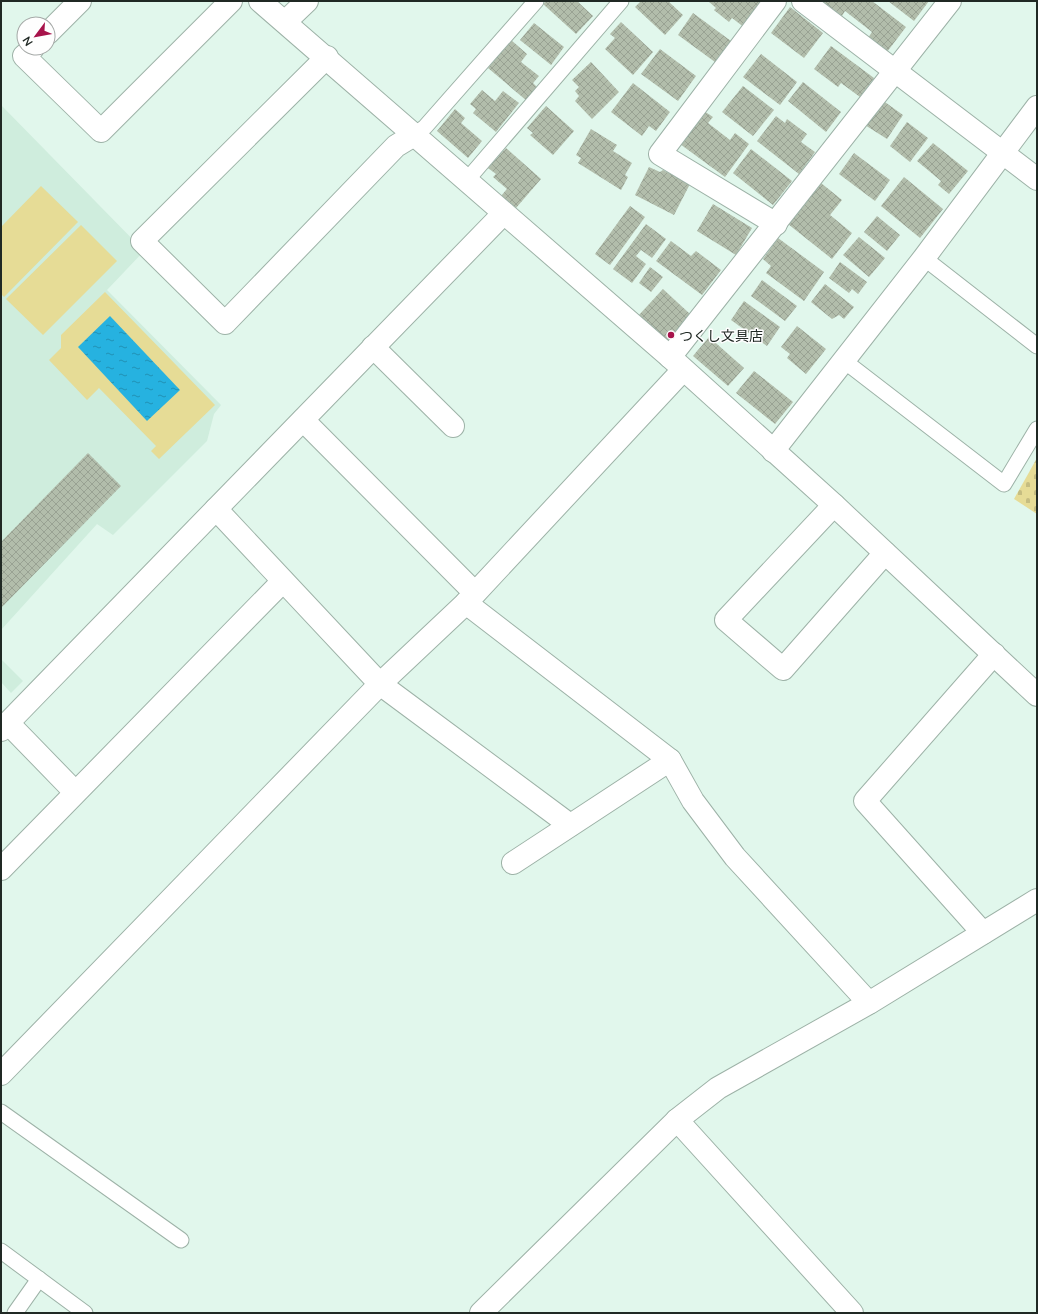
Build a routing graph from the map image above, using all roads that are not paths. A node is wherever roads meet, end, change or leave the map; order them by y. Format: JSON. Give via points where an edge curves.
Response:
{"nodes":[{"id":1,"x":80,"y":1,"type":"edge"},
{"id":2,"x":231,"y":1,"type":"edge"},
{"id":3,"x":260,"y":1,"type":"edge"},
{"id":4,"x":307,"y":1,"type":"edge"},
{"id":5,"x":536,"y":1,"type":"edge"},
{"id":6,"x":621,"y":1,"type":"edge"},
{"id":7,"x":775,"y":1,"type":"edge"},
{"id":8,"x":803,"y":1,"type":"edge"},
{"id":9,"x":950,"y":1,"type":"edge"},
{"id":10,"x":285,"y":22,"type":"junction"},
{"id":11,"x":56,"y":25,"type":"edge"},
{"id":12,"x":24,"y":56,"type":"edge"},
{"id":13,"x":327,"y":57,"type":"junction"},
{"id":14,"x":895,"y":71,"type":"junction"},
{"id":15,"x":1037,"y":107,"type":"edge"},
{"id":16,"x":414,"y":134,"type":"junction"},
{"id":17,"x":1002,"y":153,"type":"junction"},
{"id":18,"x":1037,"y":179,"type":"edge"},
{"id":19,"x":467,"y":180,"type":"junction"},
{"id":20,"x":504,"y":213,"type":"junction"},
{"id":21,"x":776,"y":224,"type":"junction"},
{"id":22,"x":924,"y":258,"type":"junction"},
{"id":23,"x":1037,"y":346,"type":"edge"},
{"id":24,"x":373,"y":347,"type":"junction"},
{"id":25,"x":843,"y":360,"type":"junction"},
{"id":26,"x":676,"y":364,"type":"junction"},
{"id":27,"x":303,"y":420,"type":"junction"},
{"id":28,"x":453,"y":426,"type":"dead end"},
{"id":29,"x":1037,"y":429,"type":"edge"},
{"id":30,"x":773,"y":451,"type":"junction"},
{"id":31,"x":834,"y":506,"type":"junction"},
{"id":32,"x":216,"y":510,"type":"junction"},
{"id":33,"x":885,"y":553,"type":"junction"},
{"id":34,"x":284,"y":581,"type":"junction"},
{"id":35,"x":470,"y":598,"type":"junction"},
{"id":36,"x":994,"y":654,"type":"junction"},
{"id":37,"x":380,"y":684,"type":"junction"},
{"id":38,"x":1037,"y":695,"type":"edge"},
{"id":39,"x":5,"y":726,"type":"edge"},
{"id":40,"x":670,"y":760,"type":"junction"},
{"id":41,"x":75,"y":792,"type":"junction"},
{"id":42,"x":570,"y":825,"type":"junction"},
{"id":43,"x":513,"y":863,"type":"dead end"},
{"id":44,"x":1,"y":869,"type":"edge"},
{"id":45,"x":1037,"y":900,"type":"edge"},
{"id":46,"x":983,"y":933,"type":"junction"},
{"id":47,"x":869,"y":1002,"type":"junction"},
{"id":48,"x":1,"y":1074,"type":"edge"},
{"id":49,"x":1,"y":1112,"type":"edge"},
{"id":50,"x":677,"y":1120,"type":"junction"},
{"id":51,"x":181,"y":1240,"type":"dead end"},
{"id":52,"x":1,"y":1251,"type":"edge"},
{"id":53,"x":38,"y":1279,"type":"junction"},
{"id":54,"x":15,"y":1313,"type":"edge"},
{"id":55,"x":86,"y":1313,"type":"edge"},
{"id":56,"x":481,"y":1313,"type":"edge"},
{"id":57,"x":852,"y":1313,"type":"edge"}],
"edges":[{"from":1,"to":11,"type":"street"},
{"from":2,"to":12,"type":"street","via":[[100,131]]},
{"from":3,"to":10,"type":"street"},
{"from":4,"to":10,"type":"street"},
{"from":5,"to":16,"type":"lane","via":[[425,127]]},
{"from":6,"to":19,"type":"lane"},
{"from":7,"to":21,"type":"street","via":[[660,154]]},
{"from":8,"to":14,"type":"street"},
{"from":9,"to":14,"type":"street"},
{"from":10,"to":13,"type":"street"},
{"from":13,"to":16,"type":"street"},
{"from":13,"to":16,"type":"street","via":[[142,241],[225,323],[396,146]]},
{"from":14,"to":17,"type":"street"},
{"from":14,"to":21,"type":"street"},
{"from":15,"to":17,"type":"street"},
{"from":16,"to":19,"type":"street"},
{"from":17,"to":18,"type":"street"},
{"from":17,"to":22,"type":"street"},
{"from":19,"to":20,"type":"street"},
{"from":20,"to":24,"type":"street"},
{"from":20,"to":26,"type":"street"},
{"from":21,"to":26,"type":"street"},
{"from":22,"to":23,"type":"lane"},
{"from":22,"to":25,"type":"street"},
{"from":24,"to":27,"type":"street"},
{"from":24,"to":28,"type":"street"},
{"from":25,"to":29,"type":"lane","via":[[1004,484]]},
{"from":25,"to":30,"type":"street"},
{"from":26,"to":30,"type":"street"},
{"from":26,"to":35,"type":"street"},
{"from":27,"to":32,"type":"street"},
{"from":27,"to":35,"type":"street"},
{"from":30,"to":31,"type":"street"},
{"from":31,"to":33,"type":"street"},
{"from":31,"to":33,"type":"street","via":[[726,620],[783,669]]},
{"from":32,"to":34,"type":"street"},
{"from":32,"to":39,"type":"street"},
{"from":33,"to":36,"type":"street"},
{"from":34,"to":37,"type":"street"},
{"from":34,"to":41,"type":"street"},
{"from":35,"to":37,"type":"street"},
{"from":35,"to":40,"type":"street"},
{"from":36,"to":38,"type":"street"},
{"from":36,"to":46,"type":"street","via":[[865,801]]},
{"from":37,"to":42,"type":"street"},
{"from":37,"to":48,"type":"street"},
{"from":39,"to":41,"type":"street"},
{"from":40,"to":42,"type":"street"},
{"from":40,"to":47,"type":"street","via":[[693,801],[735,857]]},
{"from":41,"to":44,"type":"street"},
{"from":42,"to":43,"type":"street"},
{"from":45,"to":46,"type":"street"},
{"from":46,"to":47,"type":"street"},
{"from":47,"to":50,"type":"street","via":[[718,1088]]},
{"from":49,"to":51,"type":"lane"},
{"from":50,"to":56,"type":"street"},
{"from":50,"to":57,"type":"street"},
{"from":52,"to":53,"type":"lane"},
{"from":53,"to":54,"type":"lane"},
{"from":53,"to":55,"type":"lane"}]}
